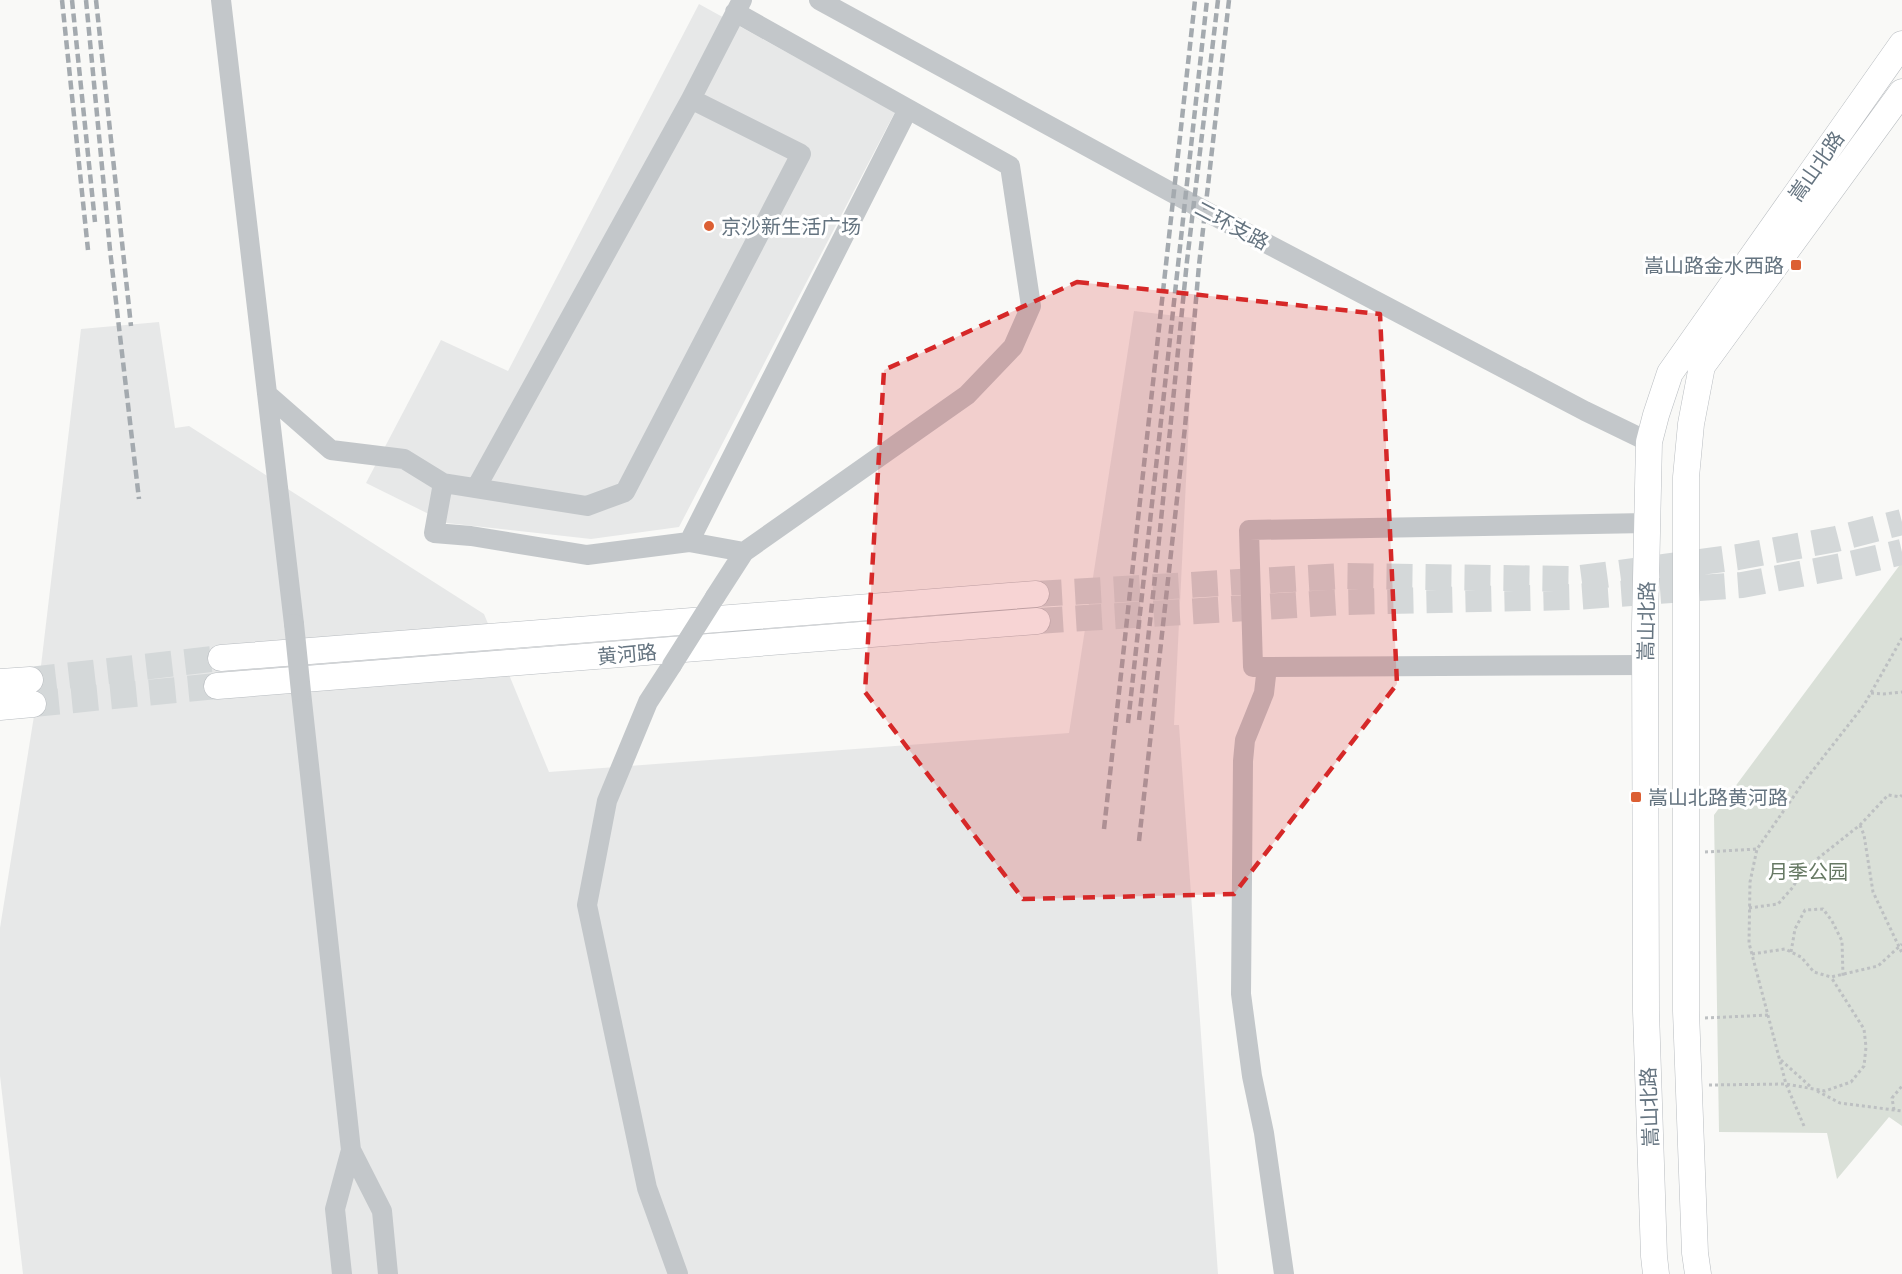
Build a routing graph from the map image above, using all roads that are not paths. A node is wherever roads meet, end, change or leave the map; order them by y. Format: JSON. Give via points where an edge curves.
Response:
{"nodes":[{"id":1,"x":220,"y":0,"type":"edge"},
{"id":2,"x":819,"y":0,"type":"edge"},
{"id":3,"x":738,"y":6,"type":"edge"},
{"id":4,"x":1902,"y":44,"type":"edge"},
{"id":5,"x":1902,"y":92,"type":"edge"},
{"id":6,"x":691,"y":99,"type":"junction"},
{"id":7,"x":908,"y":109,"type":"junction"},
{"id":8,"x":267,"y":394,"type":"junction"},
{"id":9,"x":1649,"y":442,"type":"junction"},
{"id":10,"x":443,"y":483,"type":"junction"},
{"id":11,"x":476,"y":488,"type":"junction"},
{"id":12,"x":1647,"y":523,"type":"junction"},
{"id":13,"x":689,"y":542,"type":"junction"},
{"id":14,"x":744,"y":552,"type":"junction"},
{"id":15,"x":1036,"y":594,"type":"tunnel mouth"},
{"id":16,"x":1037,"y":621,"type":"tunnel mouth"},
{"id":17,"x":221,"y":658,"type":"tunnel mouth"},
{"id":18,"x":1645,"y":665,"type":"junction"},
{"id":19,"x":1267,"y":667,"type":"junction"},
{"id":20,"x":0,"y":682,"type":"edge"},
{"id":21,"x":217,"y":686,"type":"tunnel mouth"},
{"id":22,"x":0,"y":707,"type":"edge"},
{"id":23,"x":351,"y":1150,"type":"junction"},
{"id":24,"x":342,"y":1274,"type":"edge"},
{"id":25,"x":388,"y":1274,"type":"edge"},
{"id":26,"x":678,"y":1274,"type":"edge"},
{"id":27,"x":1284,"y":1274,"type":"edge"},
{"id":28,"x":1656,"y":1274,"type":"edge"},
{"id":29,"x":1698,"y":1274,"type":"edge"}],
"edges":[{"from":1,"to":8,"type":"street"},
{"from":2,"to":9,"type":"street","name":"二环支路","via":[[1232,225]]},
{"from":3,"to":6,"type":"street"},
{"from":3,"to":7,"type":"street"},
{"from":4,"to":9,"type":"main road","name":"嵩山北路","via":[[1670,373]]},
{"from":5,"to":29,"type":"main road","name":"嵩山北路","via":[[1702,366],[1691,423],[1686,477],[1687,1019]]},
{"from":6,"to":11,"type":"street"},
{"from":6,"to":11,"type":"street","via":[[801,154],[626,492],[588,506]]},
{"from":7,"to":13,"type":"street"},
{"from":7,"to":14,"type":"street","via":[[1010,166],[1031,306],[1013,347],[967,394]]},
{"from":8,"to":10,"type":"street","via":[[331,450],[404,459]]},
{"from":8,"to":23,"type":"street","bridge":true},
{"from":9,"to":12,"type":"main road","name":"嵩山北路"},
{"from":10,"to":11,"type":"street"},
{"from":10,"to":13,"type":"street","via":[[434,532],[587,555]]},
{"from":12,"to":18,"type":"main road","name":"嵩山北路"},
{"from":12,"to":19,"type":"street","via":[[1249,530],[1253,667]]},
{"from":13,"to":14,"type":"street"},
{"from":14,"to":26,"type":"street","bridge":true,"via":[[648,702],[607,801],[587,905],[647,1188]]},
{"from":15,"to":17,"type":"main road","name":"黄河路"},
{"from":16,"to":21,"type":"main road","name":"黄河路"},
{"from":18,"to":19,"type":"street"},
{"from":18,"to":28,"type":"main road","name":"嵩山北路","via":[[1646,1011]]},
{"from":19,"to":27,"type":"street","via":[[1264,693],[1245,740],[1243,761],[1241,994]]},
{"from":20,"to":22,"type":"main road","via":[[31,692]]},
{"from":23,"to":24,"type":"street","via":[[335,1209]]},
{"from":23,"to":25,"type":"street","via":[[382,1211]]}]}
